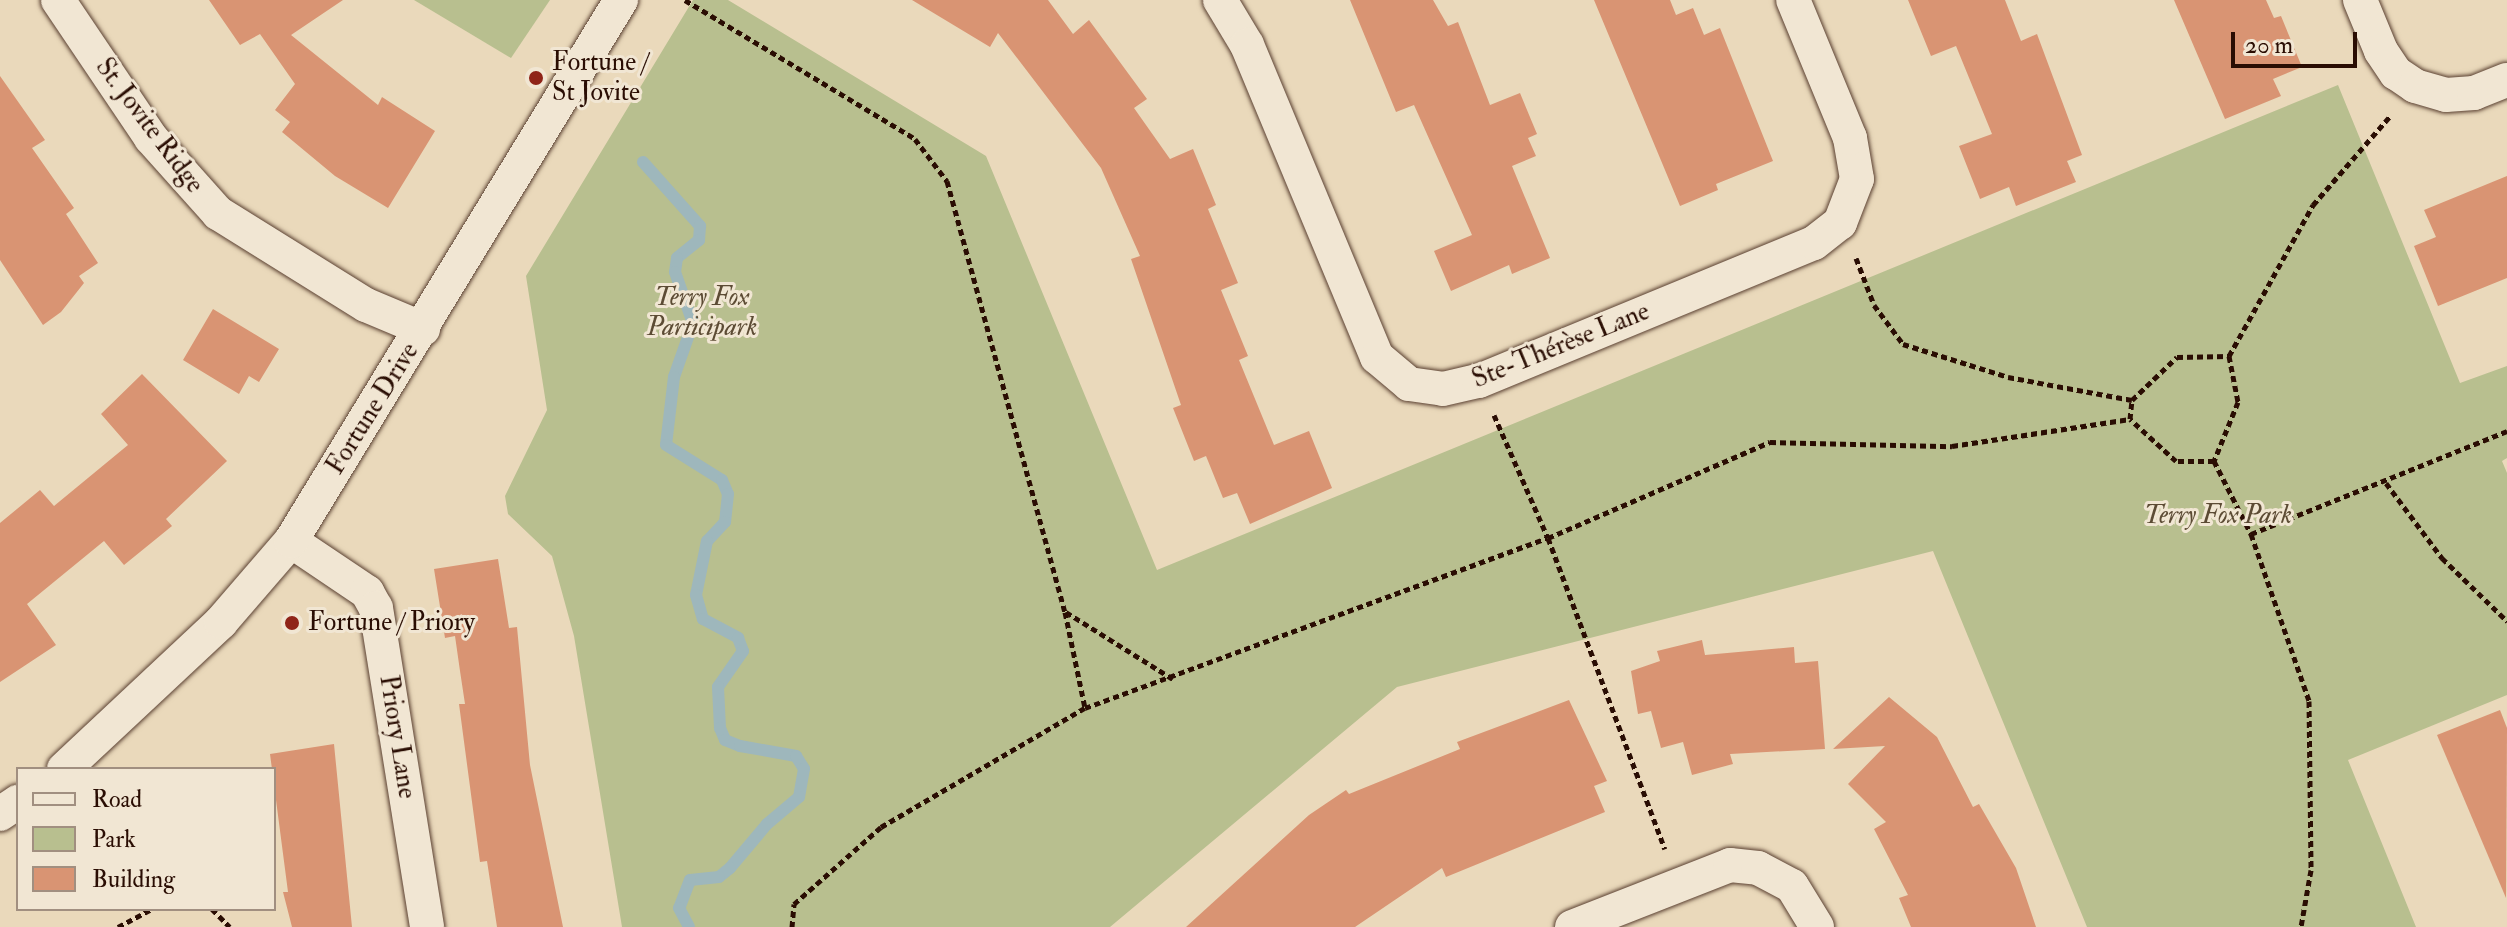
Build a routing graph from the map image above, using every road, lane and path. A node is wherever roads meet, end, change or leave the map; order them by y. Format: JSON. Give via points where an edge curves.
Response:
{"nodes":[{"id":1,"x":58,"y":0,"type":"edge"},
{"id":2,"x":621,"y":0,"type":"edge"},
{"id":3,"x":685,"y":0,"type":"edge"},
{"id":4,"x":1220,"y":0,"type":"edge"},
{"id":5,"x":1793,"y":0,"type":"edge"},
{"id":6,"x":2360,"y":0,"type":"edge"},
{"id":7,"x":2507,"y":80,"type":"edge"},
{"id":8,"x":2415,"y":86,"type":"junction"},
{"id":9,"x":1840,"y":223,"type":"junction"},
{"id":10,"x":423,"y":329,"type":"junction"},
{"id":11,"x":2229,"y":356,"type":"junction"},
{"id":12,"x":1479,"y":381,"type":"junction"},
{"id":13,"x":2132,"y":400,"type":"junction"},
{"id":14,"x":2130,"y":419,"type":"junction"},
{"id":15,"x":2507,"y":431,"type":"edge"},
{"id":16,"x":2214,"y":461,"type":"junction"},
{"id":17,"x":2386,"y":483,"type":"junction"},
{"id":18,"x":2251,"y":534,"type":"junction"},
{"id":19,"x":1548,"y":538,"type":"junction"},
{"id":20,"x":291,"y":541,"type":"junction"},
{"id":21,"x":1065,"y":612,"type":"junction"},
{"id":22,"x":2507,"y":621,"type":"edge"},
{"id":23,"x":1173,"y":679,"type":"junction"},
{"id":24,"x":1085,"y":708,"type":"junction"},
{"id":25,"x":66,"y":767,"type":"edge"},
{"id":26,"x":1678,"y":883,"type":"junction"},
{"id":27,"x":148,"y":911,"type":"edge"},
{"id":28,"x":214,"y":911,"type":"edge"},
{"id":29,"x":118,"y":927,"type":"edge"},
{"id":30,"x":230,"y":927,"type":"edge"},
{"id":31,"x":427,"y":927,"type":"edge"},
{"id":32,"x":792,"y":927,"type":"edge"},
{"id":33,"x":1572,"y":927,"type":"edge"},
{"id":34,"x":1817,"y":927,"type":"edge"},
{"id":35,"x":2301,"y":927,"type":"edge"}],
"edges":[{"from":1,"to":10,"type":"street","name":"St. Jovite Ridge","via":[[151,138],[218,213],[366,305]]},
{"from":2,"to":10,"type":"street","name":"Fortune Drive"},
{"from":3,"to":21,"type":"path","via":[[915,139],[947,181]]},
{"from":4,"to":12,"type":"street","name":"Ste-Thérèse Lane","via":[[1247,45],[1377,357],[1409,384],[1443,389]]},
{"from":5,"to":9,"type":"street","via":[[1850,138],[1857,179]]},
{"from":6,"to":8,"type":"street","via":[[2381,51],[2396,73]]},
{"from":7,"to":8,"type":"street","via":[[2474,93],[2446,95]]},
{"from":8,"to":11,"type":"path","via":[[2313,205]]},
{"from":9,"to":12,"type":"street","name":"Ste-Thérèse Lane","via":[[1814,243]]},
{"from":9,"to":13,"type":"path","via":[[1874,305],[1903,344],[2008,377]]},
{"from":10,"to":20,"type":"street","name":"Fortune Drive"},
{"from":11,"to":13,"type":"path","via":[[2177,357]]},
{"from":11,"to":16,"type":"path","via":[[2238,402]]},
{"from":12,"to":19,"type":"path"},
{"from":13,"to":14,"type":"path"},
{"from":14,"to":16,"type":"path","via":[[2176,461]]},
{"from":14,"to":19,"type":"path","via":[[1952,446],[1770,442]]},
{"from":15,"to":17,"type":"path"},
{"from":16,"to":18,"type":"path"},
{"from":17,"to":18,"type":"path"},
{"from":17,"to":22,"type":"path","via":[[2442,558]]},
{"from":18,"to":35,"type":"path","via":[[2309,701],[2311,870]]},
{"from":19,"to":23,"type":"path"},
{"from":19,"to":26,"type":"path"},
{"from":20,"to":25,"type":"street","name":"Fortune Drive","via":[[221,622]]},
{"from":20,"to":31,"type":"street","name":"Priory Lane","via":[[358,584],[376,608]]},
{"from":21,"to":23,"type":"path"},
{"from":21,"to":24,"type":"path"},
{"from":23,"to":24,"type":"path"},
{"from":24,"to":32,"type":"path","via":[[881,827],[794,904]]},
{"from":26,"to":33,"type":"street"},
{"from":26,"to":34,"type":"street","via":[[1730,865],[1758,868],[1792,886]]},
{"from":27,"to":29,"type":"path"},
{"from":28,"to":30,"type":"path"}]}
